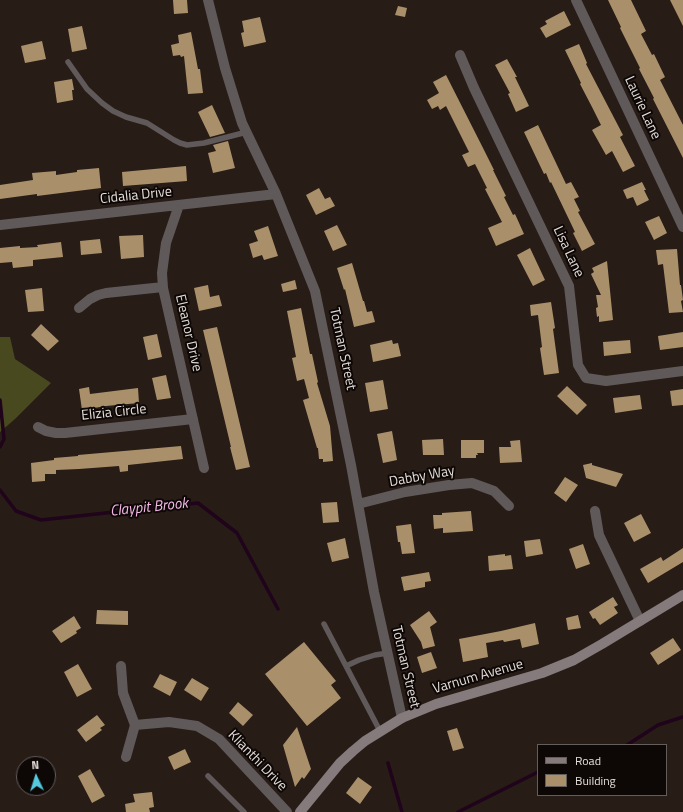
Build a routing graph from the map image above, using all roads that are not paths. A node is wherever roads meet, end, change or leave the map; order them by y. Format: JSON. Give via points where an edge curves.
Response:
{"nodes":[{"id":1,"x":208,"y":0,"type":"edge"},
{"id":2,"x":576,"y":0,"type":"edge"},
{"id":3,"x":460,"y":55,"type":"dead end"},
{"id":4,"x":68,"y":62,"type":"dead end"},
{"id":5,"x":247,"y":132,"type":"junction"},
{"id":6,"x":276,"y":194,"type":"junction"},
{"id":7,"x":179,"y":205,"type":"junction"},
{"id":8,"x":0,"y":225,"type":"edge"},
{"id":9,"x":683,"y":227,"type":"edge"},
{"id":10,"x":163,"y":287,"type":"junction"},
{"id":11,"x":79,"y":308,"type":"dead end"},
{"id":12,"x":683,"y":371,"type":"edge"},
{"id":13,"x":193,"y":419,"type":"junction"},
{"id":14,"x":38,"y":427,"type":"dead end"},
{"id":15,"x":204,"y":468,"type":"dead end"},
{"id":16,"x":358,"y":504,"type":"junction"},
{"id":17,"x":509,"y":506,"type":"dead end"},
{"id":18,"x":595,"y":511,"type":"dead end"},
{"id":19,"x":683,"y":595,"type":"edge"},
{"id":20,"x":640,"y":621,"type":"junction"},
{"id":21,"x":324,"y":624,"type":"dead end"},
{"id":22,"x":388,"y":653,"type":"junction"},
{"id":23,"x":121,"y":666,"type":"dead end"},
{"id":24,"x":346,"y":666,"type":"junction"},
{"id":25,"x":402,"y":718,"type":"junction"},
{"id":26,"x":136,"y":725,"type":"junction"},
{"id":27,"x":380,"y":731,"type":"junction"},
{"id":28,"x":126,"y":757,"type":"dead end"},
{"id":29,"x":208,"y":776,"type":"dead end"},
{"id":30,"x":244,"y":812,"type":"edge"},
{"id":31,"x":287,"y":812,"type":"edge"},
{"id":32,"x":300,"y":812,"type":"edge"}],
"edges":[{"from":1,"to":5,"type":"street","name":"Totman Street","via":[[225,68]]},
{"from":2,"to":9,"type":"street","name":"Laurie Lane"},
{"from":3,"to":12,"type":"street","name":"Lisa Lane","via":[[569,286],[578,365],[586,378],[606,381]]},
{"from":4,"to":5,"type":"lane","via":[[87,89],[113,111],[147,123],[180,143],[204,143]]},
{"from":5,"to":6,"type":"street","name":"Totman Street"},
{"from":6,"to":7,"type":"street","name":"Cidalia Drive"},
{"from":6,"to":16,"type":"street","name":"Totman Street","via":[[315,291]]},
{"from":7,"to":8,"type":"street","name":"Cidalia Drive"},
{"from":7,"to":10,"type":"street","name":"Eleanor Drive","via":[[166,243]]},
{"from":10,"to":11,"type":"street","via":[[106,293],[94,297]]},
{"from":10,"to":13,"type":"street","name":"Eleanor Drive"},
{"from":13,"to":14,"type":"street","name":"Elizia Circle","via":[[66,433],[46,431]]},
{"from":13,"to":15,"type":"street","name":"Eleanor Drive"},
{"from":16,"to":17,"type":"street","name":"Dabby Way","via":[[405,492],[472,483],[494,491]]},
{"from":16,"to":22,"type":"street","name":"Totman Street"},
{"from":18,"to":20,"type":"street","via":[[599,536]]},
{"from":19,"to":20,"type":"main road","name":"Varnum Avenue"},
{"from":20,"to":25,"type":"main road","name":"Varnum Avenue","via":[[574,660],[542,673],[436,704]]},
{"from":21,"to":24,"type":"lane"},
{"from":22,"to":24,"type":"lane","via":[[364,658]]},
{"from":22,"to":25,"type":"street","name":"Totman Street"},
{"from":23,"to":26,"type":"street","via":[[123,693]]},
{"from":24,"to":27,"type":"lane"},
{"from":25,"to":27,"type":"main road","name":"Varnum Avenue"},
{"from":26,"to":28,"type":"street"},
{"from":26,"to":31,"type":"street","name":"Klianthi Drive","via":[[169,722],[197,726],[219,739]]},
{"from":27,"to":32,"type":"main road","name":"Varnum Avenue","via":[[340,763]]},
{"from":29,"to":30,"type":"lane"}]}
